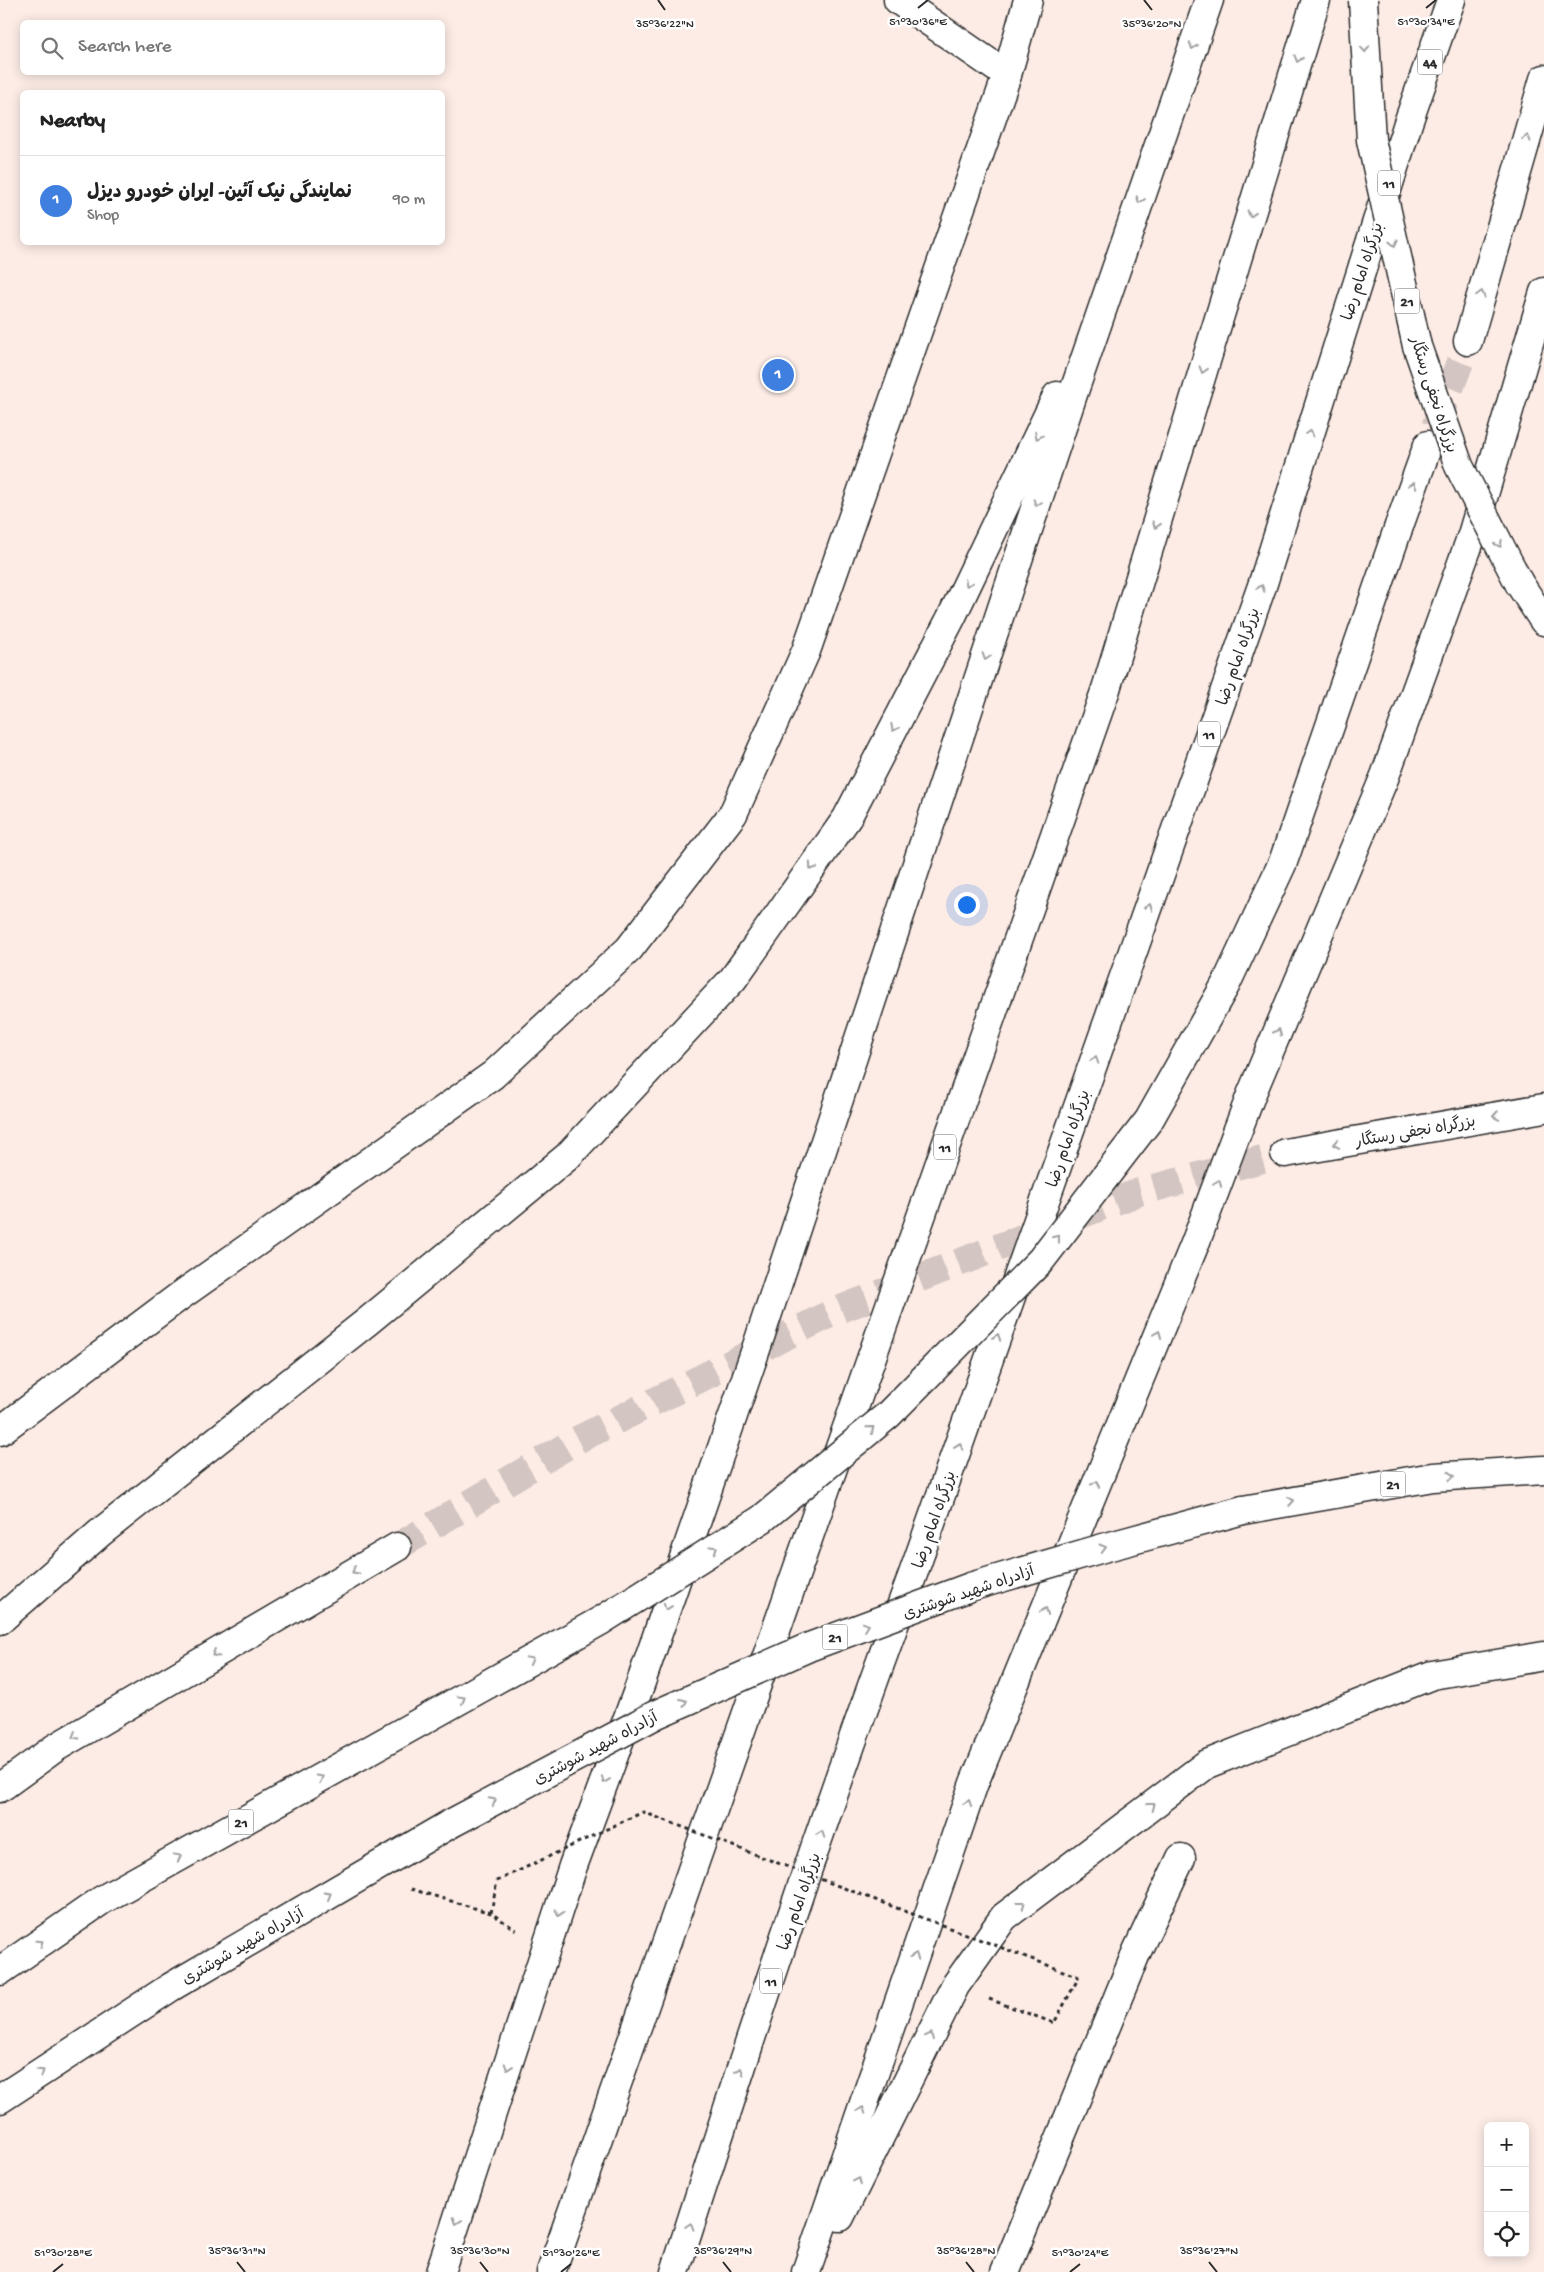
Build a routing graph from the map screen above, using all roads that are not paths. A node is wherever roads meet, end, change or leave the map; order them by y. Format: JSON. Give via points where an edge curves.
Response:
{"nodes":[{"id":1,"x":898,"y":0,"type":"edge"},
{"id":2,"x":1028,"y":0,"type":"edge"},
{"id":3,"x":1209,"y":0,"type":"edge"},
{"id":4,"x":1363,"y":0,"type":"edge"},
{"id":5,"x":1451,"y":0,"type":"edge"},
{"id":6,"x":1314,"y":6,"type":"edge"},
{"id":7,"x":1008,"y":74,"type":"junction"},
{"id":8,"x":1544,"y":79,"type":"edge"},
{"id":9,"x":1408,"y":123,"type":"joint"},
{"id":10,"x":1112,"y":282,"type":"junction"},
{"id":11,"x":1544,"y":292,"type":"edge"},
{"id":12,"x":1468,"y":341,"type":"tunnel mouth"},
{"id":13,"x":1428,"y":445,"type":"tunnel mouth"},
{"id":14,"x":1544,"y":621,"type":"edge"},
{"id":15,"x":1544,"y":1108,"type":"edge"},
{"id":16,"x":1285,"y":1153,"type":"tunnel mouth"},
{"id":17,"x":0,"y":1431,"type":"edge"},
{"id":18,"x":1544,"y":1470,"type":"edge"},
{"id":19,"x":397,"y":1547,"type":"tunnel mouth"},
{"id":20,"x":0,"y":1620,"type":"edge"},
{"id":21,"x":1544,"y":1656,"type":"edge"},
{"id":22,"x":0,"y":1788,"type":"edge"},
{"id":23,"x":1181,"y":1858,"type":"dead end"},
{"id":24,"x":0,"y":1971,"type":"edge"},
{"id":25,"x":0,"y":2099,"type":"edge"},
{"id":26,"x":440,"y":2272,"type":"edge"},
{"id":27,"x":551,"y":2272,"type":"edge"},
{"id":28,"x":675,"y":2272,"type":"edge"},
{"id":29,"x":806,"y":2272,"type":"edge"},
{"id":30,"x":813,"y":2272,"type":"edge"},
{"id":31,"x":1005,"y":2272,"type":"edge"}],
"edges":[{"from":1,"to":7,"type":"main road"},
{"from":2,"to":7,"type":"main road"},
{"from":3,"to":10,"type":"main road","one_way":true},
{"from":4,"to":14,"type":"main road","name":"بزرگراه نجفی رستگار","number":"21","one_way":true,"bridge":true,"via":[[1371,140],[1417,346],[1459,466],[1519,583]]},
{"from":5,"to":9,"type":"main road","name":"بزرگراه امام رضا","number":"44"},
{"from":6,"to":27,"type":"main road","number":"11","one_way":true,"via":[[1106,689]]},
{"from":7,"to":17,"type":"main road","via":[[806,651],[734,814],[629,949],[493,1075],[180,1296]]},
{"from":12,"to":8,"type":"main road","one_way":true},
{"from":28,"to":9,"type":"main road","name":"بزرگراه امام رضا","number":"11","one_way":true,"via":[[866,1701],[917,1565],[1263,583]]},
{"from":10,"to":20,"type":"main road","one_way":true,"via":[[952,616],[847,818],[733,979],[567,1157],[368,1321],[101,1532]]},
{"from":10,"to":26,"type":"main road","one_way":true,"via":[[755,1352],[574,1866]]},
{"from":29,"to":11,"type":"main road","one_way":true,"via":[[974,1783],[1196,1241],[1251,1095],[1384,776],[1472,535]]},
{"from":24,"to":13,"type":"main road","number":"21","one_way":true,"bridge":true,"via":[[102,1900],[602,1620],[762,1519],[888,1415],[1040,1260],[1149,1120],[1226,984],[1283,862]]},
{"from":15,"to":16,"type":"main road","name":"بزرگراه نجفی رستگار","one_way":true},
{"from":25,"to":18,"type":"main road","name":"آزادراه شهید شوشتری","number":"21","one_way":true,"bridge":true,"via":[[171,1986],[450,1824],[657,1714],[809,1647],[970,1588],[1243,1510],[1433,1477]]},
{"from":19,"to":22,"type":"main road","one_way":true,"via":[[55,1748]]},
{"from":30,"to":21,"type":"main road","one_way":true,"via":[[955,1986],[1004,1917],[1207,1764],[1432,1675]]},
{"from":23,"to":31,"type":"main road","via":[[1137,1951]]}]}
